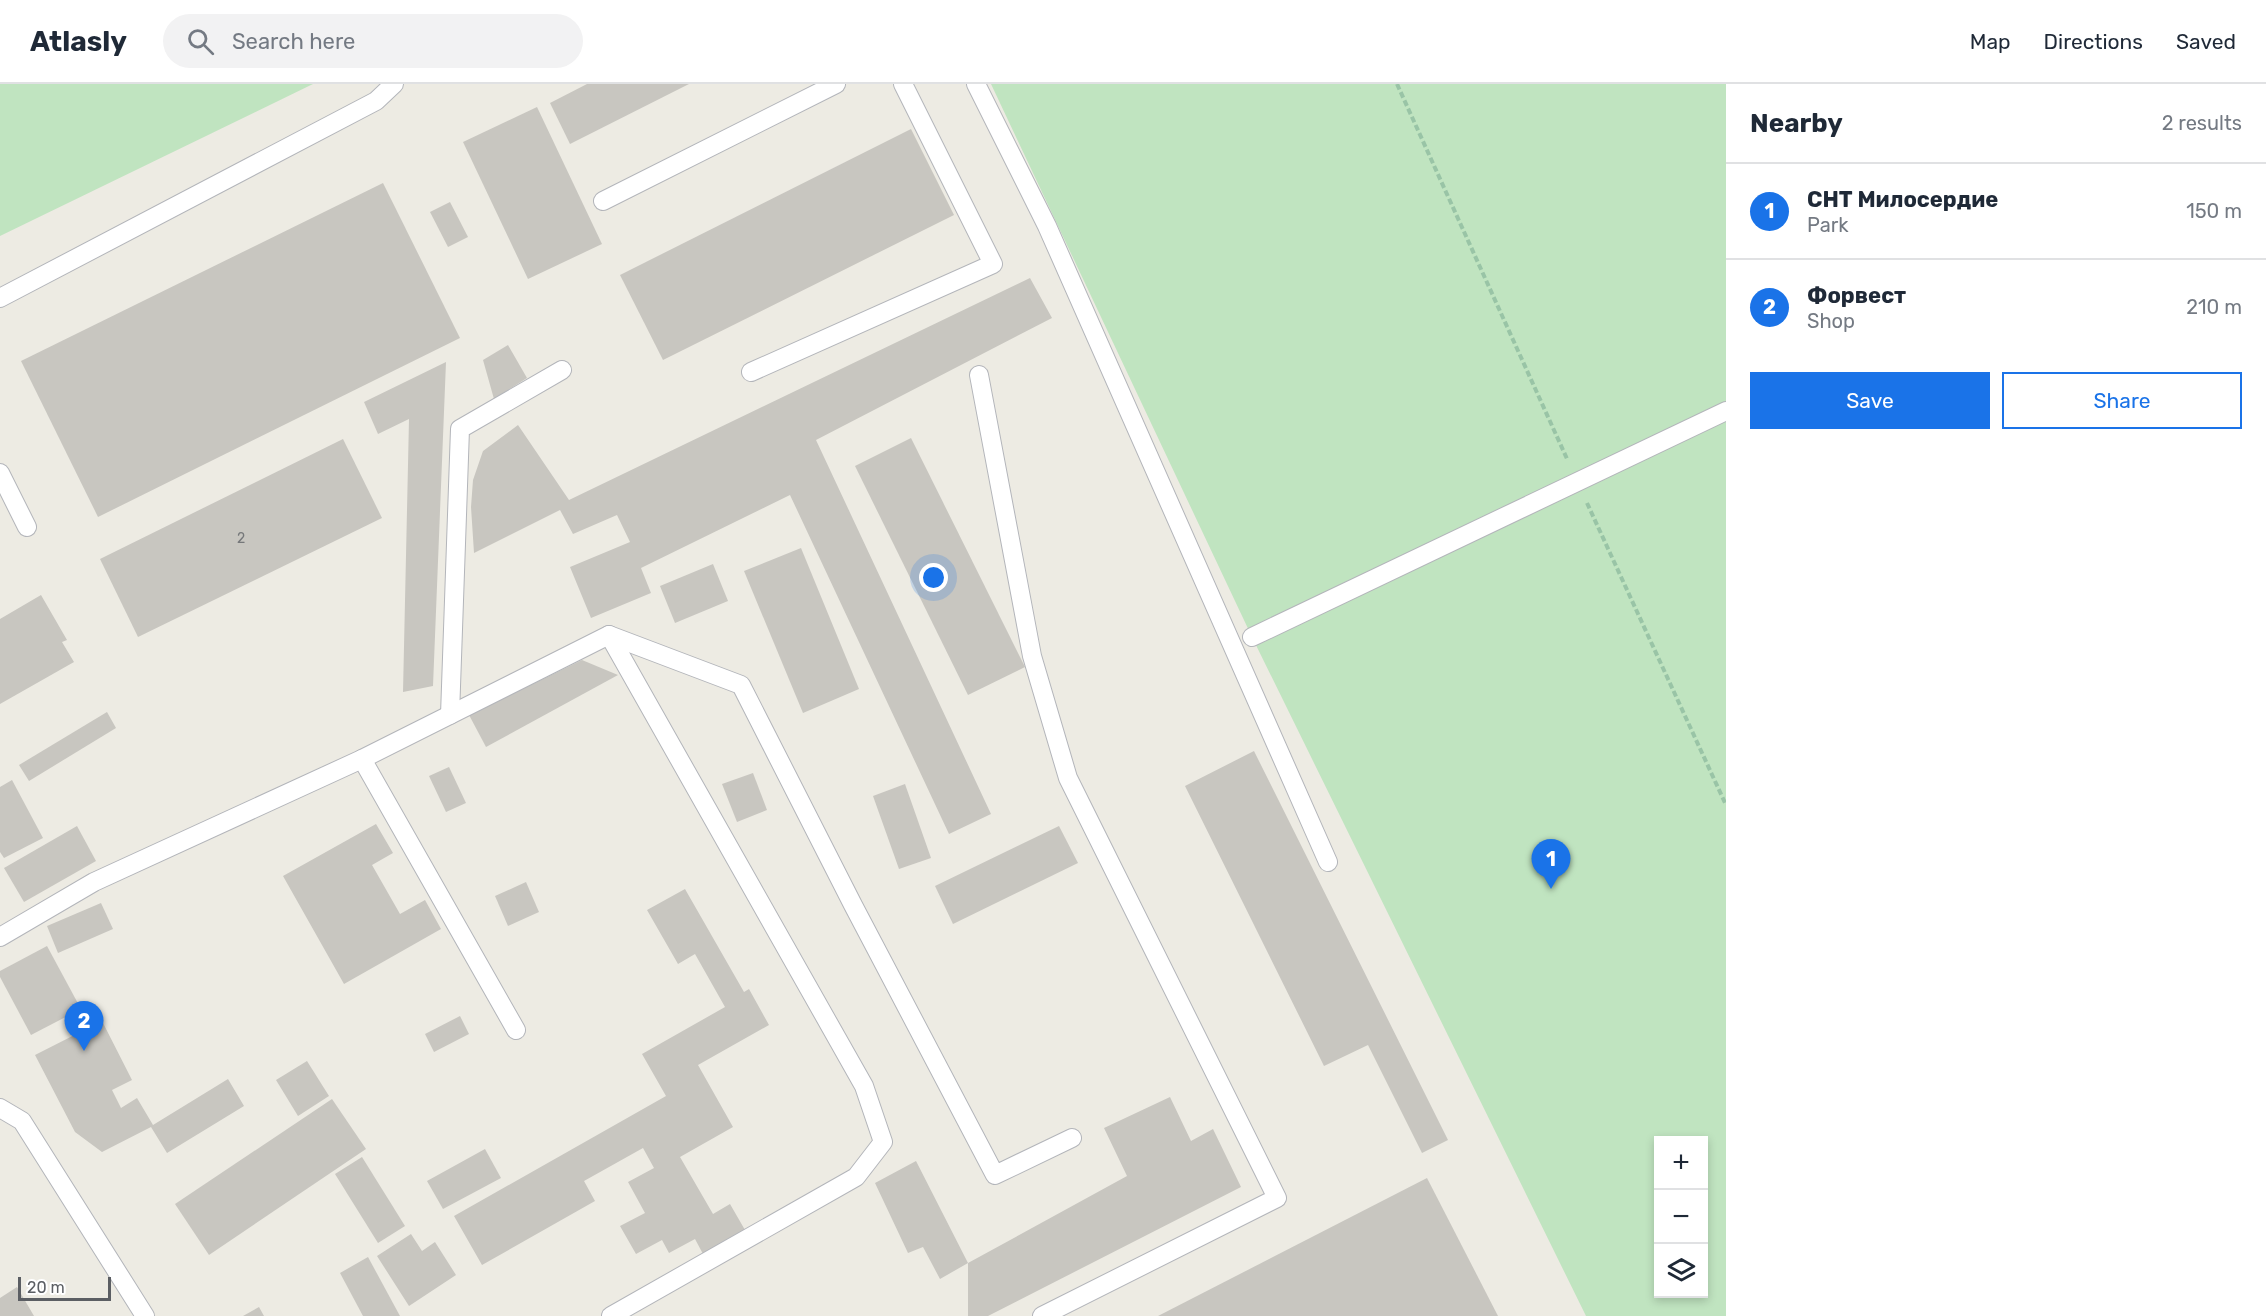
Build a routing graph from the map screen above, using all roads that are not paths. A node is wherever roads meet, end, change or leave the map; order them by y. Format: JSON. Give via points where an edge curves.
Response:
{"nodes":[{"id":1,"x":394,"y":84,"type":"edge"},
{"id":2,"x":836,"y":84,"type":"edge"},
{"id":3,"x":903,"y":84,"type":"edge"},
{"id":4,"x":976,"y":84,"type":"edge"},
{"id":5,"x":603,"y":201,"type":"dead end"},
{"id":6,"x":0,"y":298,"type":"edge"},
{"id":7,"x":562,"y":370,"type":"dead end"},
{"id":8,"x":752,"y":372,"type":"dead end"},
{"id":9,"x":979,"y":375,"type":"dead end"},
{"id":10,"x":1726,"y":411,"type":"edge"},
{"id":11,"x":0,"y":473,"type":"edge"},
{"id":12,"x":27,"y":527,"type":"dead end"},
{"id":13,"x":609,"y":635,"type":"junction"},
{"id":14,"x":1252,"y":637,"type":"dead end"},
{"id":15,"x":450,"y":715,"type":"junction"},
{"id":16,"x":362,"y":759,"type":"junction"},
{"id":17,"x":1328,"y":862,"type":"dead end"},
{"id":18,"x":0,"y":937,"type":"edge"},
{"id":19,"x":516,"y":1030,"type":"dead end"},
{"id":20,"x":0,"y":1108,"type":"edge"},
{"id":21,"x":1072,"y":1138,"type":"dead end"},
{"id":22,"x":145,"y":1316,"type":"edge"},
{"id":23,"x":611,"y":1316,"type":"edge"},
{"id":24,"x":1042,"y":1316,"type":"edge"}],
"edges":[{"from":1,"to":6,"type":"lane","via":[[376,101]]},
{"from":2,"to":5,"type":"lane"},
{"from":3,"to":8,"type":"lane","via":[[993,264]]},
{"from":4,"to":17,"type":"lane","via":[[1052,237]]},
{"from":7,"to":15,"type":"lane","via":[[460,429]]},
{"from":9,"to":24,"type":"lane","via":[[1032,656],[1068,778],[1277,1198]]},
{"from":10,"to":14,"type":"lane"},
{"from":11,"to":12,"type":"lane"},
{"from":13,"to":15,"type":"lane"},
{"from":13,"to":21,"type":"lane","via":[[741,685],[995,1175]]},
{"from":13,"to":23,"type":"lane","via":[[864,1086],[882,1142],[856,1177]]},
{"from":15,"to":16,"type":"lane"},
{"from":16,"to":18,"type":"lane","via":[[94,882]]},
{"from":16,"to":19,"type":"lane"},
{"from":20,"to":22,"type":"lane","via":[[22,1121]]}]}
